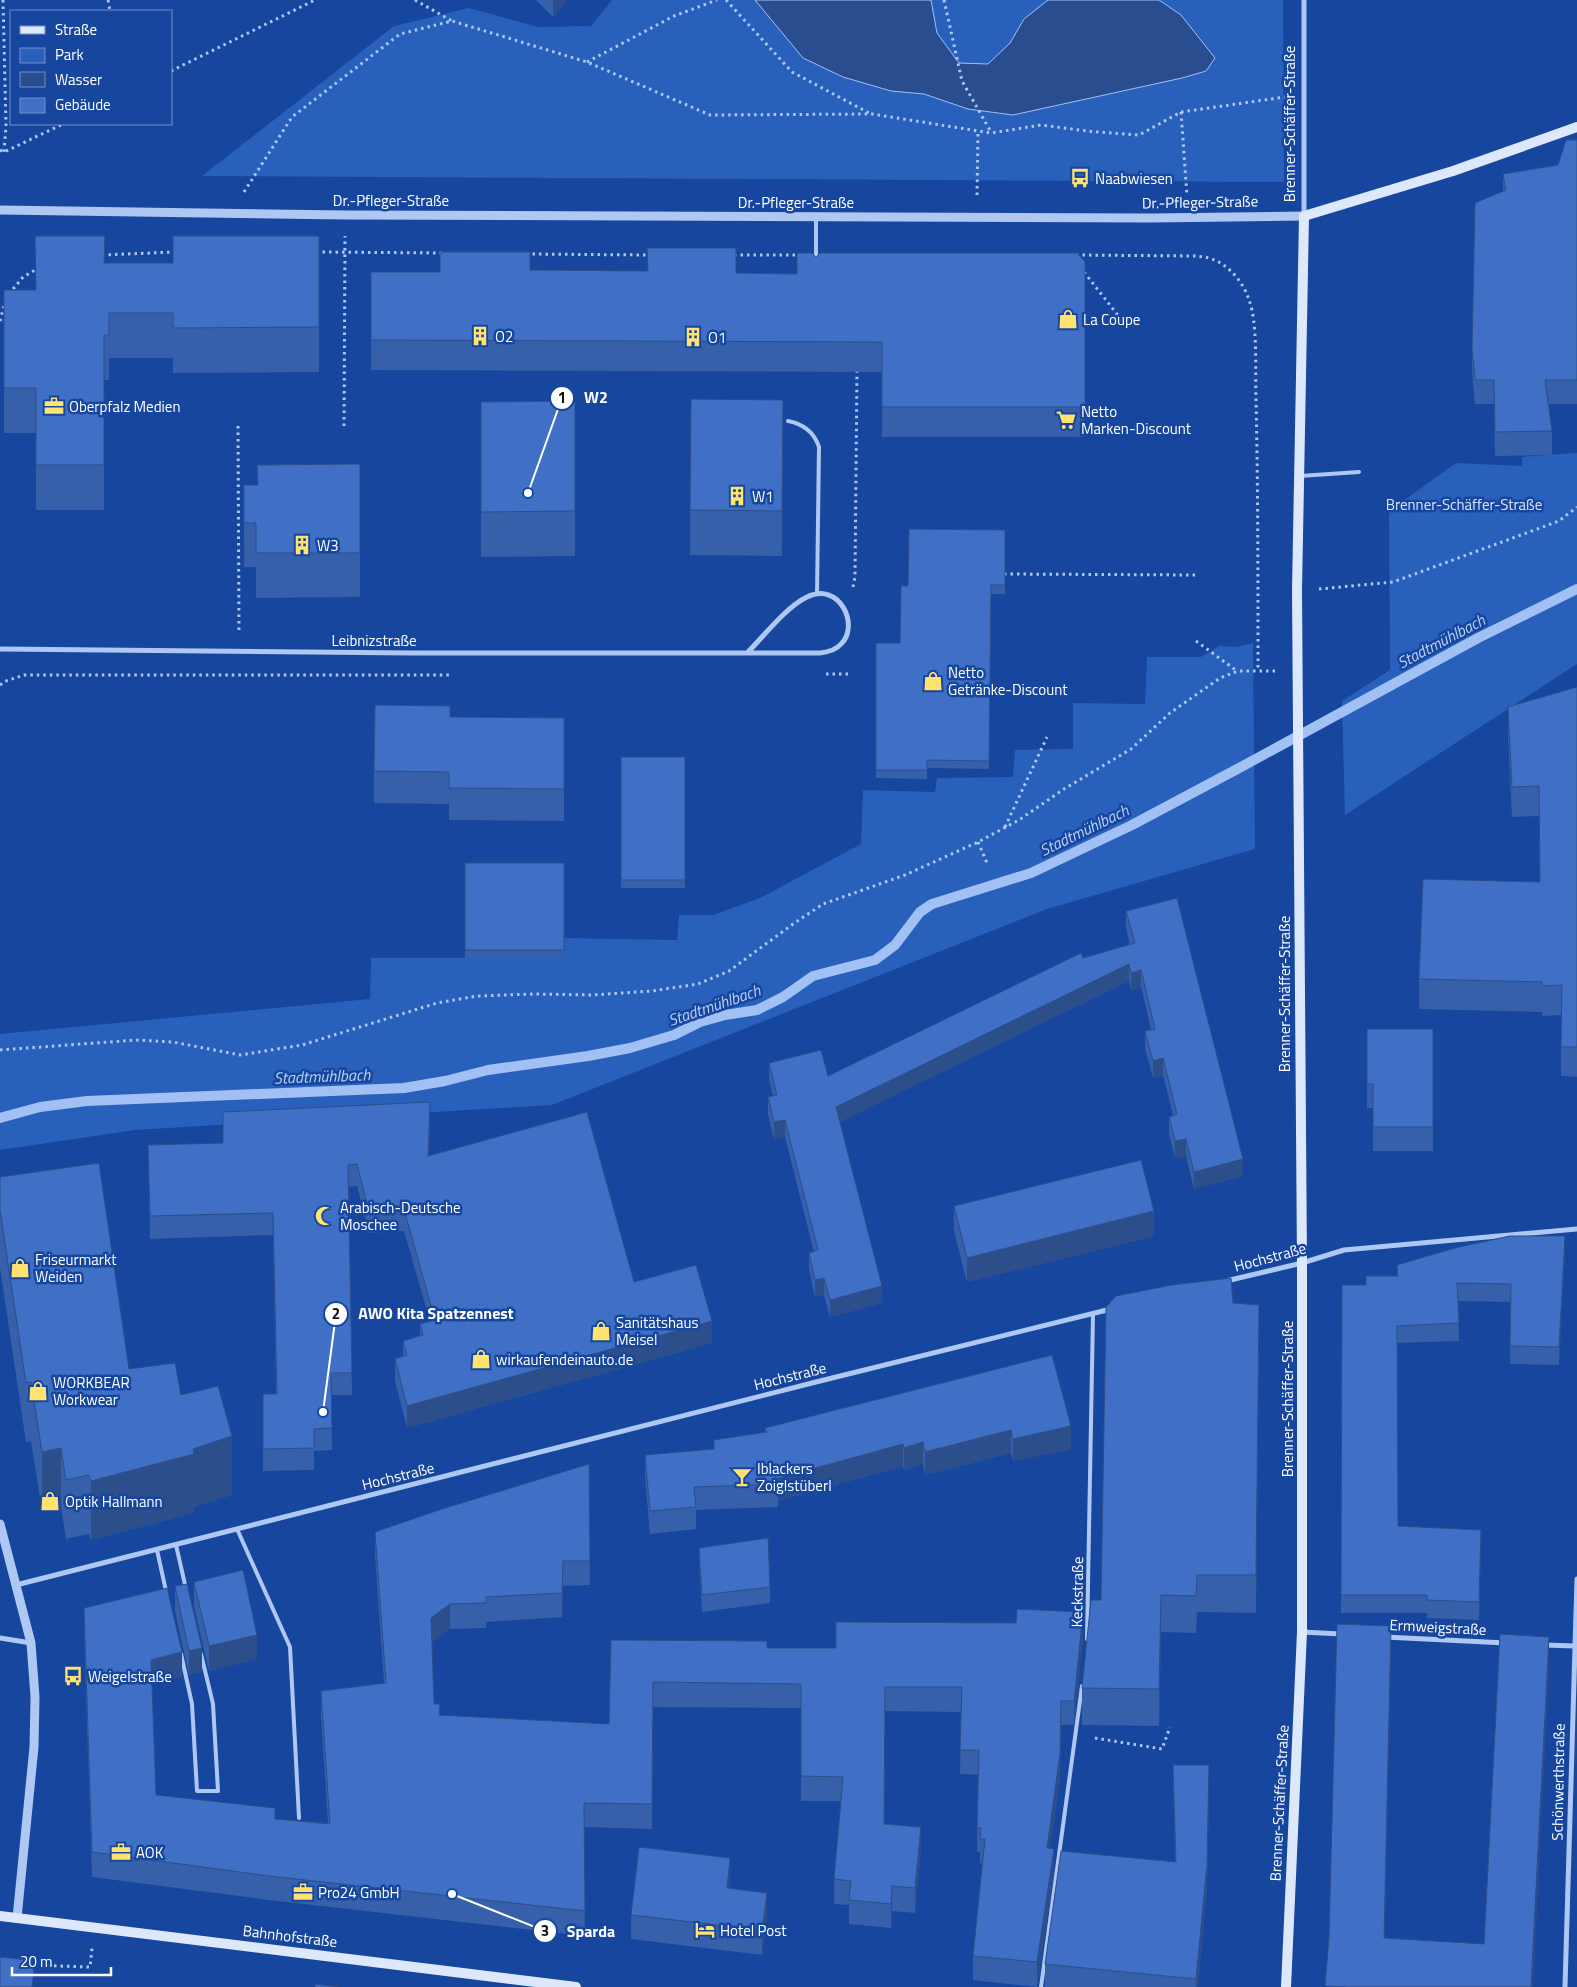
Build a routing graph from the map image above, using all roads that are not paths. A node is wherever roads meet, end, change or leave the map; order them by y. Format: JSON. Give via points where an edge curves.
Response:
{"nodes":[{"id":1,"x":1304,"y":0,"type":"edge"},
{"id":2,"x":1577,"y":127,"type":"edge"},
{"id":3,"x":0,"y":210,"type":"edge"},
{"id":4,"x":1304,"y":216,"type":"junction"},
{"id":5,"x":816,"y":217,"type":"junction"},
{"id":6,"x":816,"y":264,"type":"edge"},
{"id":7,"x":788,"y":421,"type":"dead end"},
{"id":8,"x":1359,"y":472,"type":"dead end"},
{"id":9,"x":1300,"y":476,"type":"junction"},
{"id":10,"x":817,"y":594,"type":"junction"},
{"id":11,"x":0,"y":649,"type":"edge"},
{"id":12,"x":748,"y":652,"type":"junction"},
{"id":13,"x":1577,"y":1229,"type":"edge"},
{"id":14,"x":1302,"y":1262,"type":"junction"},
{"id":15,"x":1222,"y":1282,"type":"edge"},
{"id":16,"x":1120,"y":1307,"type":"edge"},
{"id":17,"x":1093,"y":1314,"type":"junction"},
{"id":18,"x":0,"y":1524,"type":"edge"},
{"id":19,"x":237,"y":1529,"type":"junction"},
{"id":20,"x":176,"y":1545,"type":"junction"},
{"id":21,"x":157,"y":1550,"type":"junction"},
{"id":22,"x":1577,"y":1579,"type":"edge"},
{"id":23,"x":16,"y":1585,"type":"junction"},
{"id":24,"x":187,"y":1592,"type":"edge"},
{"id":25,"x":168,"y":1596,"type":"edge"},
{"id":26,"x":1302,"y":1632,"type":"junction"},
{"id":27,"x":1352,"y":1635,"type":"edge"},
{"id":28,"x":1381,"y":1636,"type":"edge"},
{"id":29,"x":0,"y":1638,"type":"edge"},
{"id":30,"x":30,"y":1643,"type":"junction"},
{"id":31,"x":1510,"y":1643,"type":"edge"},
{"id":32,"x":199,"y":1644,"type":"edge"},
{"id":33,"x":1087,"y":1645,"type":"edge"},
{"id":34,"x":1540,"y":1645,"type":"edge"},
{"id":35,"x":1574,"y":1646,"type":"junction"},
{"id":36,"x":179,"y":1649,"type":"edge"},
{"id":37,"x":1083,"y":1682,"type":"edge"},
{"id":38,"x":299,"y":1818,"type":"dead end"},
{"id":39,"x":0,"y":1916,"type":"edge"},
{"id":40,"x":17,"y":1918,"type":"junction"},
{"id":41,"x":576,"y":1987,"type":"edge"},
{"id":42,"x":1041,"y":1987,"type":"edge"},
{"id":43,"x":1286,"y":1987,"type":"edge"},
{"id":44,"x":1565,"y":1987,"type":"edge"}],
"edges":[{"from":1,"to":4,"type":"street","name":"Brenner-Schäffer-Straße"},
{"from":2,"to":4,"type":"main road","name":"Dr.-Pfleger-Straße","via":[[1453,171]]},
{"from":3,"to":5,"type":"street","name":"Dr.-Pfleger-Straße"},
{"from":4,"to":5,"type":"street","name":"Dr.-Pfleger-Straße"},
{"from":4,"to":9,"type":"main road","name":"Brenner-Schäffer-Straße"},
{"from":5,"to":6,"type":"lane"},
{"from":7,"to":10,"type":"lane","via":[[806,427],[815,436],[819,447]]},
{"from":8,"to":9,"type":"lane"},
{"from":9,"to":14,"type":"main road","name":"Brenner-Schäffer-Straße","via":[[1297,590]]},
{"from":10,"to":12,"type":"street","via":[[800,602]]},
{"from":10,"to":12,"type":"street","name":"Leibnizstraße","via":[[838,599],[844,608],[848,620],[847,635],[842,644],[820,653]]},
{"from":11,"to":12,"type":"street","name":"Leibnizstraße"},
{"from":13,"to":14,"type":"street","name":"Hochstraße","via":[[1344,1250]]},
{"from":14,"to":15,"type":"street","name":"Hochstraße"},
{"from":14,"to":26,"type":"main road","name":"Brenner-Schäffer-Straße"},
{"from":16,"to":17,"type":"street","name":"Hochstraße"},
{"from":17,"to":19,"type":"street","name":"Hochstraße"},
{"from":17,"to":33,"type":"lane","name":"Keckstraße"},
{"from":18,"to":23,"type":"street"},
{"from":19,"to":20,"type":"street","name":"Hochstraße"},
{"from":19,"to":38,"type":"lane","via":[[290,1647]]},
{"from":20,"to":21,"type":"street","name":"Hochstraße"},
{"from":20,"to":24,"type":"lane"},
{"from":21,"to":23,"type":"street","name":"Hochstraße"},
{"from":21,"to":25,"type":"lane"},
{"from":22,"to":35,"type":"street","name":"Schönwerthstraße"},
{"from":23,"to":30,"type":"street"},
{"from":26,"to":27,"type":"street"},
{"from":26,"to":43,"type":"main road","name":"Brenner-Schäffer-Straße"},
{"from":28,"to":31,"type":"street","name":"Ermweigstraße"},
{"from":29,"to":30,"type":"street"},
{"from":30,"to":40,"type":"street","via":[[35,1697],[34,1748]]},
{"from":32,"to":36,"type":"lane","via":[[213,1704],[218,1791],[197,1791],[192,1704]]},
{"from":34,"to":35,"type":"street"},
{"from":35,"to":44,"type":"street","name":"Schönwerthstraße"},
{"from":37,"to":42,"type":"lane"},
{"from":39,"to":40,"type":"main road","name":"Bahnhofstraße"},
{"from":40,"to":41,"type":"main road","name":"Bahnhofstraße"}]}
